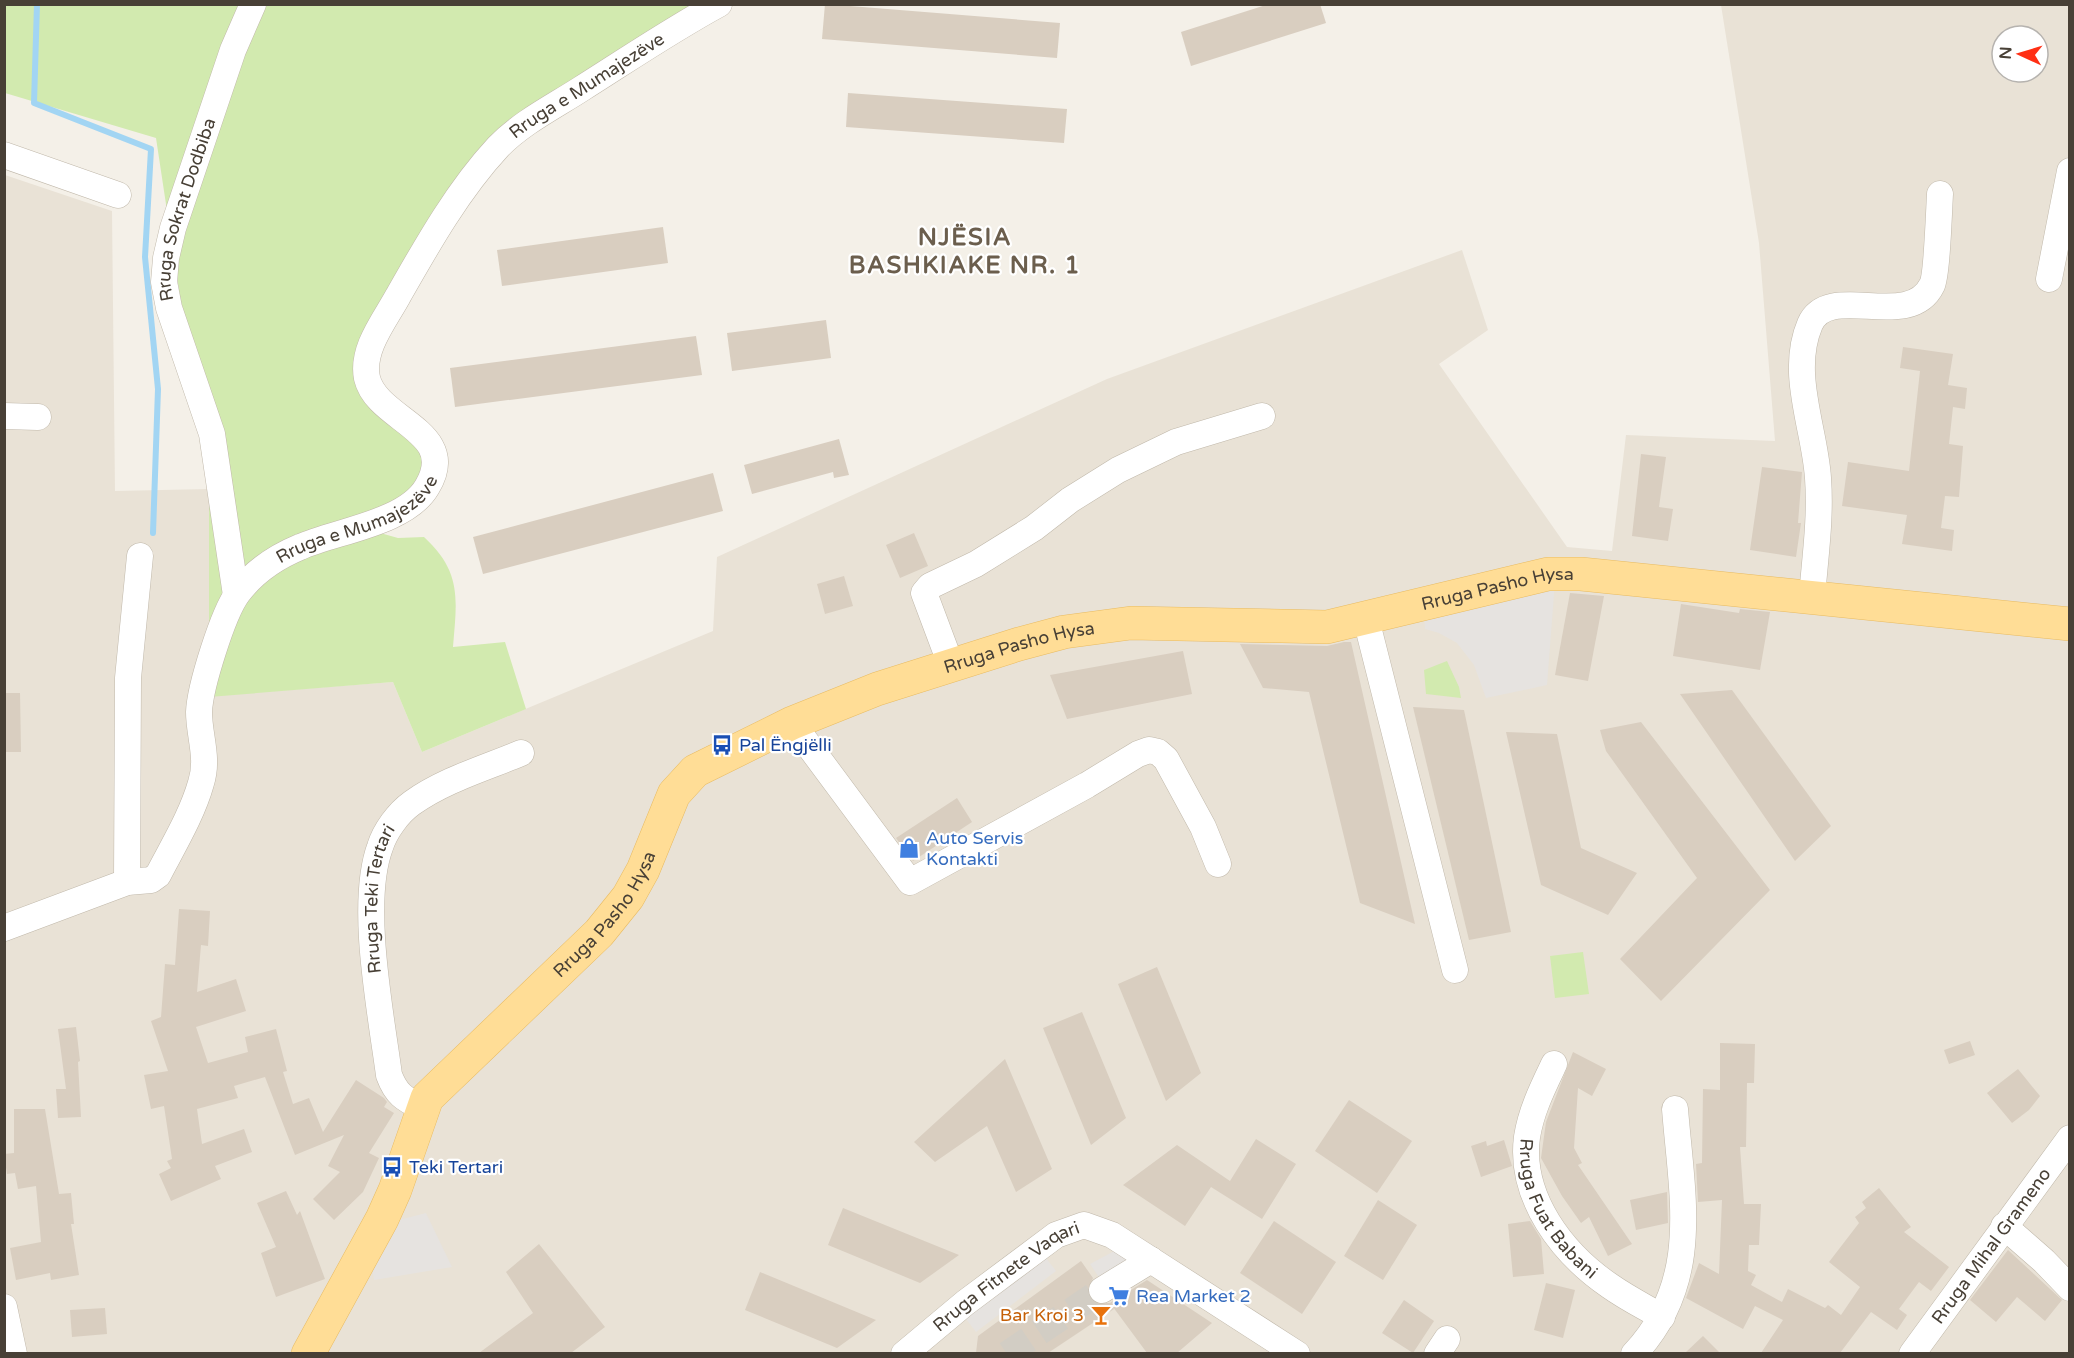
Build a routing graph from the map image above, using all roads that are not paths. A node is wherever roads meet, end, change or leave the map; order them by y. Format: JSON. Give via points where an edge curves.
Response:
{"nodes":[{"id":1,"x":253,"y":4,"type":"edge"},
{"id":2,"x":719,"y":4,"type":"edge"},
{"id":3,"x":4,"y":155,"type":"edge"},
{"id":4,"x":2070,"y":171,"type":"edge"},
{"id":5,"x":1940,"y":194,"type":"dead end"},
{"id":6,"x":118,"y":195,"type":"dead end"},
{"id":7,"x":2049,"y":279,"type":"dead end"},
{"id":8,"x":4,"y":416,"type":"edge"},
{"id":9,"x":1262,"y":416,"type":"dead end"},
{"id":10,"x":38,"y":417,"type":"dead end"},
{"id":11,"x":140,"y":556,"type":"dead end"},
{"id":12,"x":236,"y":595,"type":"junction"},
{"id":13,"x":1812,"y":597,"type":"junction"},
{"id":14,"x":1366,"y":619,"type":"junction"},
{"id":15,"x":2070,"y":624,"type":"edge"},
{"id":16,"x":951,"y":665,"type":"junction"},
{"id":17,"x":792,"y":723,"type":"junction"},
{"id":18,"x":521,"y":753,"type":"dead end"},
{"id":19,"x":1218,"y":864,"type":"dead end"},
{"id":20,"x":127,"y":882,"type":"junction"},
{"id":21,"x":4,"y":928,"type":"edge"},
{"id":22,"x":1455,"y":970,"type":"dead end"},
{"id":23,"x":1554,"y":1064,"type":"dead end"},
{"id":24,"x":421,"y":1107,"type":"junction"},
{"id":25,"x":1676,"y":1109,"type":"dead end"},
{"id":26,"x":2070,"y":1138,"type":"edge"},
{"id":27,"x":2004,"y":1226,"type":"junction"},
{"id":28,"x":1151,"y":1260,"type":"junction"},
{"id":29,"x":2070,"y":1288,"type":"edge"},
{"id":30,"x":1101,"y":1290,"type":"tunnel mouth"},
{"id":31,"x":4,"y":1306,"type":"edge"},
{"id":32,"x":1662,"y":1317,"type":"junction"},
{"id":33,"x":14,"y":1353,"type":"edge"},
{"id":34,"x":308,"y":1353,"type":"edge"},
{"id":35,"x":904,"y":1353,"type":"edge"},
{"id":36,"x":1297,"y":1353,"type":"edge"},
{"id":37,"x":1634,"y":1353,"type":"edge"},
{"id":38,"x":1912,"y":1353,"type":"edge"}],
"edges":[{"from":1,"to":12,"type":"street","name":"Rruga Sokrat Dodbiba","via":[[233,50],[173,228],[164,282],[169,308],[212,434]]},
{"from":2,"to":12,"type":"street","name":"Rruga e Mumajezëve","via":[[525,124],[481,166],[412,272],[371,345],[367,360],[371,388],[426,438],[434,453],[434,470],[427,487],[396,514],[299,547],[273,561]]},
{"from":3,"to":6,"type":"street"},
{"from":4,"to":7,"type":"street"},
{"from":5,"to":13,"type":"street","via":[[1933,284],[1920,299],[1902,306],[1831,306],[1810,324],[1803,356],[1804,383],[1819,511]]},
{"from":8,"to":10,"type":"street"},
{"from":9,"to":16,"type":"street","via":[[1176,442],[1118,470],[976,564],[930,586],[924,593],[929,612]]},
{"from":11,"to":20,"type":"street","via":[[128,678]]},
{"from":12,"to":20,"type":"street","name":"Rruga e Mumajezëve","via":[[217,642],[199,709],[204,744],[202,782],[158,875],[151,880]]},
{"from":13,"to":14,"type":"main road","name":"Rruga Pasho Hysa","via":[[1564,573],[1527,578]]},
{"from":13,"to":15,"type":"main road","name":"Rruga Pasho Hysa"},
{"from":14,"to":16,"type":"main road","name":"Rruga Pasho Hysa","via":[[1296,628],[1107,625],[1041,638]]},
{"from":14,"to":22,"type":"street"},
{"from":16,"to":17,"type":"main road","name":"Rruga Pasho Hysa"},
{"from":17,"to":19,"type":"street","via":[[910,882],[1149,750],[1166,759]]},
{"from":17,"to":24,"type":"main road","name":"Rruga Pasho Hysa","via":[[718,759],[684,781],[665,812],[643,870],[620,906],[598,933]]},
{"from":18,"to":24,"type":"street","name":"Rruga Teki Tertari","via":[[434,790],[411,804],[393,822],[380,847],[371,909],[388,1076],[402,1098]]},
{"from":20,"to":21,"type":"street","name":"Rruga e Mumajezëve"},
{"from":23,"to":32,"type":"street","name":"Rruga Fuat Babani","via":[[1533,1115],[1526,1152],[1532,1189],[1542,1212],[1590,1271]]},
{"from":24,"to":34,"type":"main road","name":"Rruga Pasho Hysa","via":[[387,1209]]},
{"from":25,"to":32,"type":"street","via":[[1682,1250],[1679,1277]]},
{"from":26,"to":27,"type":"street","name":"Rruga Mihal Grameno"},
{"from":27,"to":29,"type":"street"},
{"from":27,"to":38,"type":"street","name":"Rruga Mihal Grameno"},
{"from":28,"to":30,"type":"street"},
{"from":28,"to":35,"type":"street","name":"Rruga Fitnete Vaqari","via":[[1097,1228],[1084,1225],[1068,1229],[965,1303]]},
{"from":28,"to":36,"type":"street","name":"Rruga Fitnete Vaqari"},
{"from":31,"to":33,"type":"street"},
{"from":32,"to":37,"type":"street"}]}
